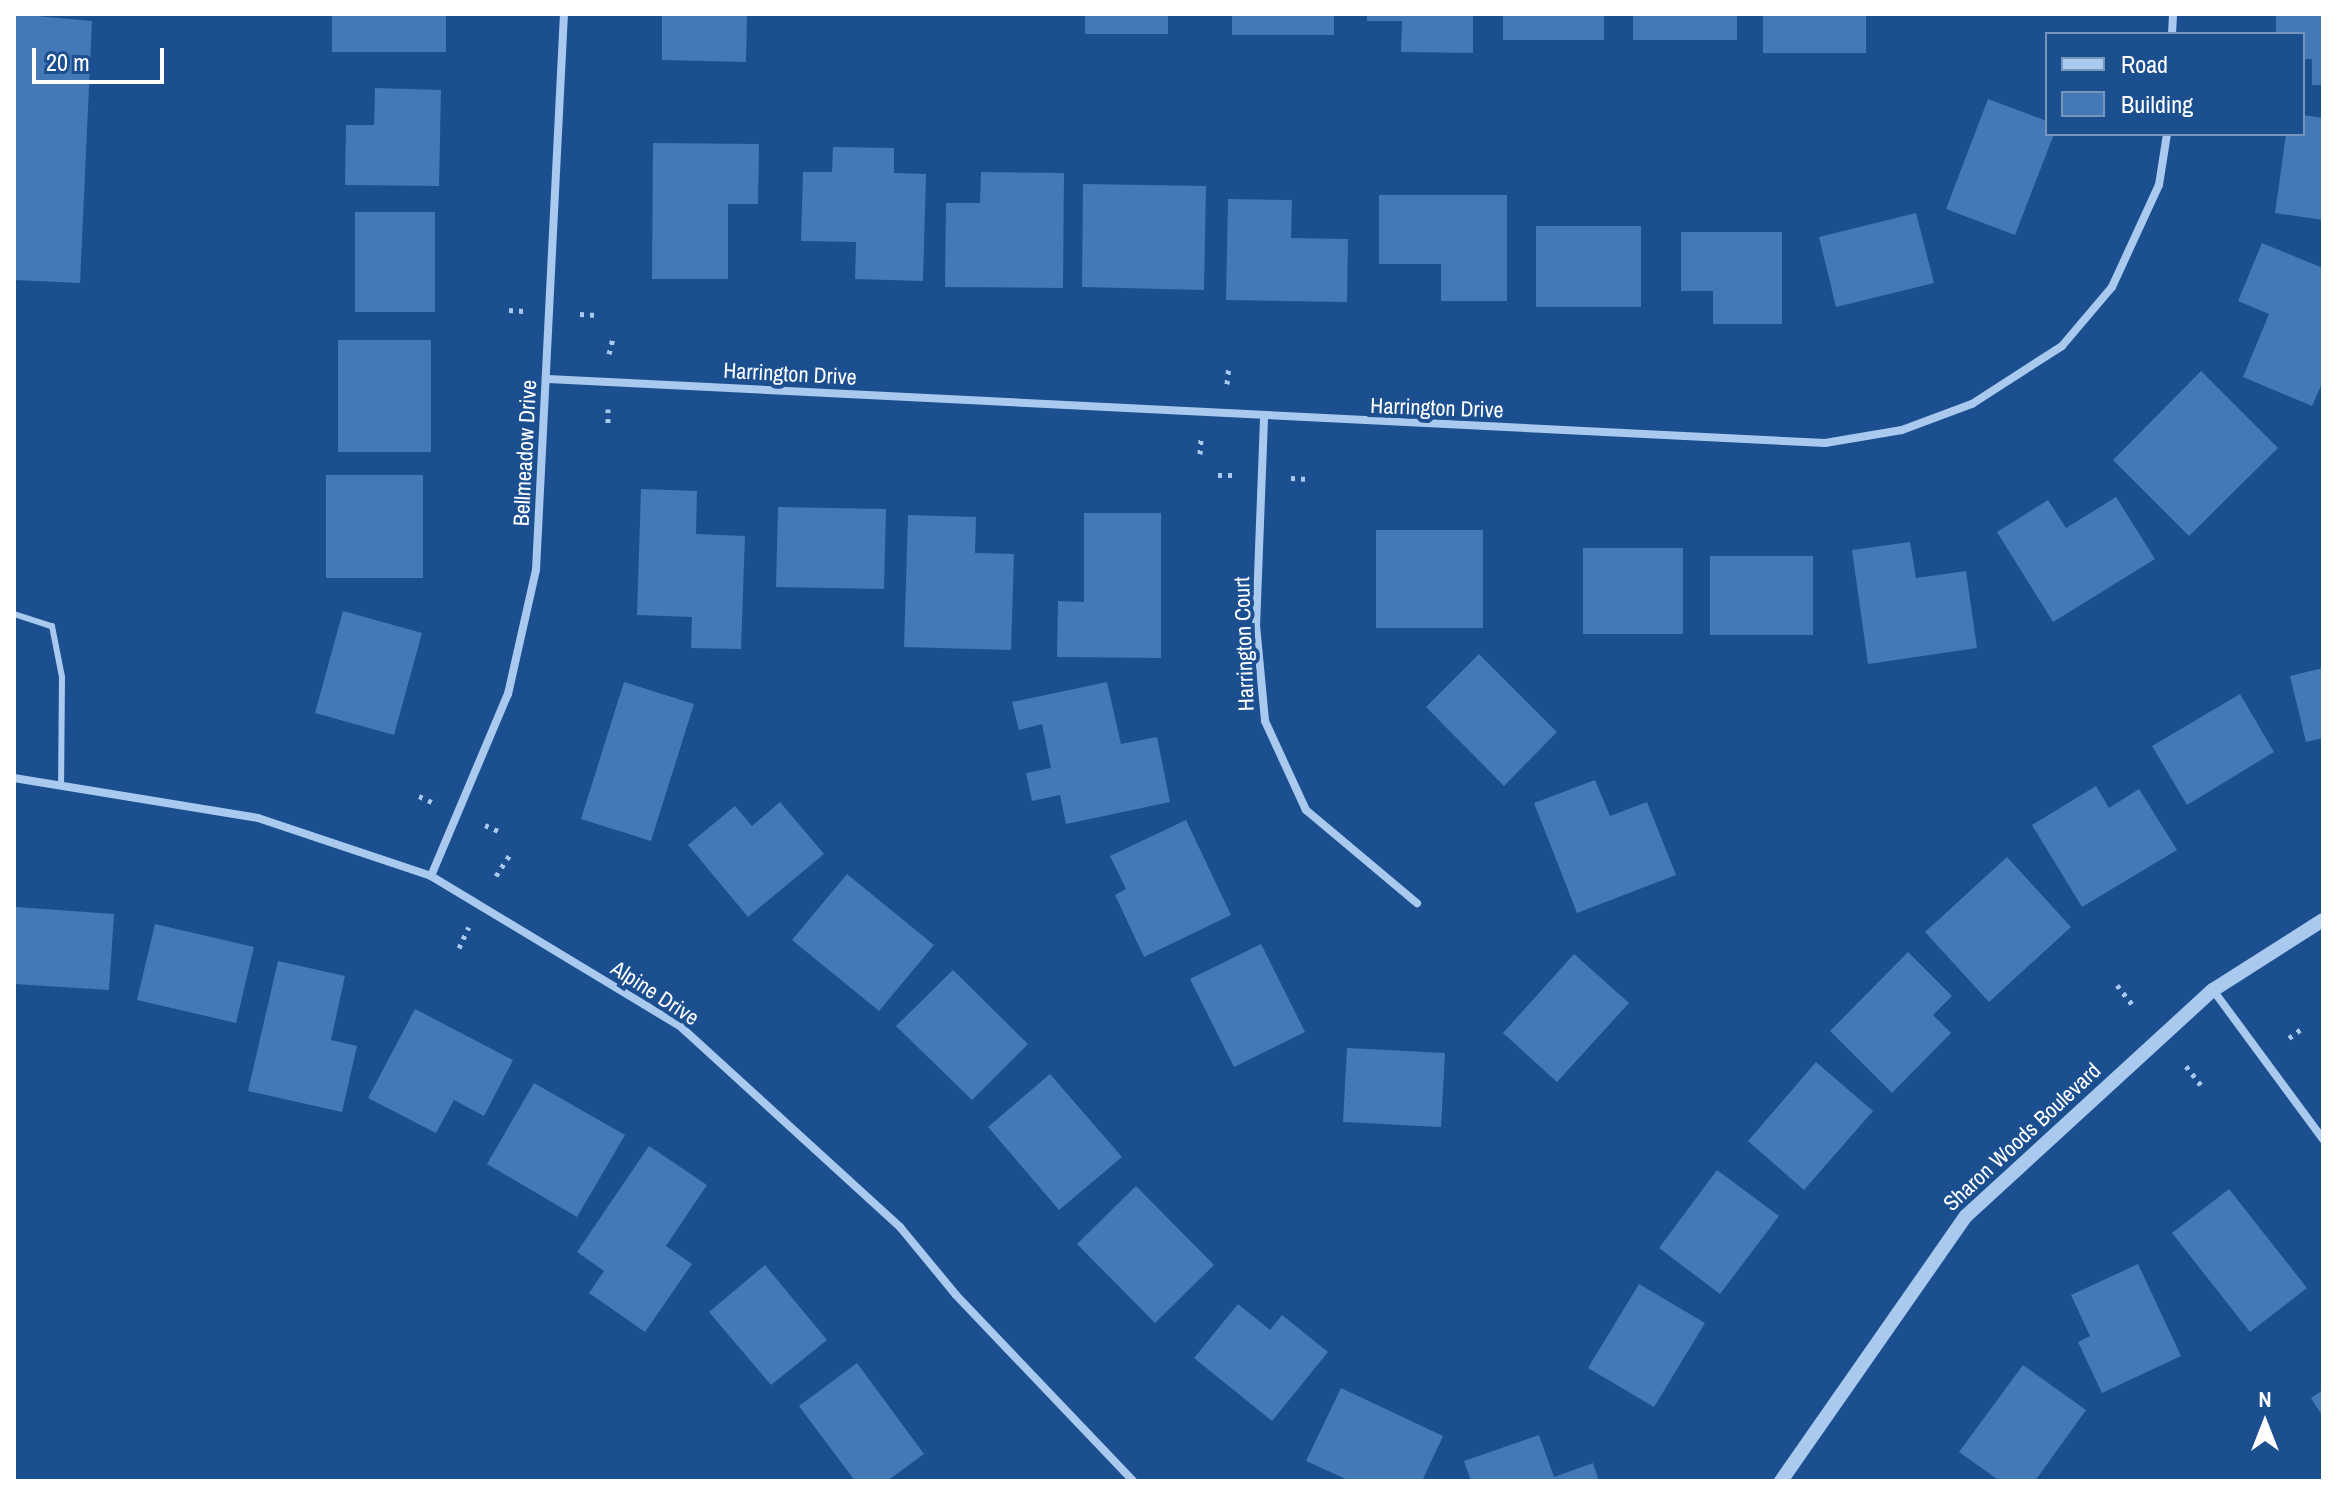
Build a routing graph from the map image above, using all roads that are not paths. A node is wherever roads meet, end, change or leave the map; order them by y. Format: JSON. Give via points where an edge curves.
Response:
{"nodes":[{"id":1,"x":564,"y":14,"type":"edge"},
{"id":2,"x":2167,"y":136,"type":"edge"},
{"id":3,"x":548,"y":379,"type":"junction"},
{"id":4,"x":1264,"y":419,"type":"junction"},
{"id":5,"x":14,"y":614,"type":"edge"},
{"id":6,"x":14,"y":778,"type":"edge"},
{"id":7,"x":61,"y":784,"type":"junction"},
{"id":8,"x":431,"y":876,"type":"junction"},
{"id":9,"x":1417,"y":903,"type":"dead end"},
{"id":10,"x":2323,"y":920,"type":"edge"},
{"id":11,"x":2213,"y":990,"type":"junction"},
{"id":12,"x":2323,"y":1139,"type":"edge"},
{"id":13,"x":1133,"y":1481,"type":"edge"},
{"id":14,"x":1781,"y":1481,"type":"edge"}],
"edges":[{"from":1,"to":3,"type":"street","name":"Bellmeadow Drive"},
{"from":2,"to":4,"type":"street","name":"Harrington Drive","via":[[2159,185],[2112,287],[2062,346],[1972,404],[1902,430],[1825,443]]},
{"from":3,"to":4,"type":"street","name":"Harrington Drive"},
{"from":3,"to":8,"type":"street","name":"Bellmeadow Drive","via":[[536,570],[508,694]]},
{"from":4,"to":9,"type":"street","name":"Harrington Court","via":[[1256,625],[1265,721],[1306,810]]},
{"from":5,"to":7,"type":"lane","via":[[52,626],[62,677]]},
{"from":6,"to":7,"type":"street","name":"Alpine Drive"},
{"from":7,"to":8,"type":"street","name":"Alpine Drive","via":[[258,818]]},
{"from":8,"to":13,"type":"street","name":"Alpine Drive","via":[[681,1027],[900,1227],[956,1295]]},
{"from":10,"to":11,"type":"street","name":"Sharon Woods Boulevard"},
{"from":11,"to":12,"type":"street"},
{"from":11,"to":14,"type":"street","name":"Sharon Woods Boulevard","via":[[1966,1216]]}]}
